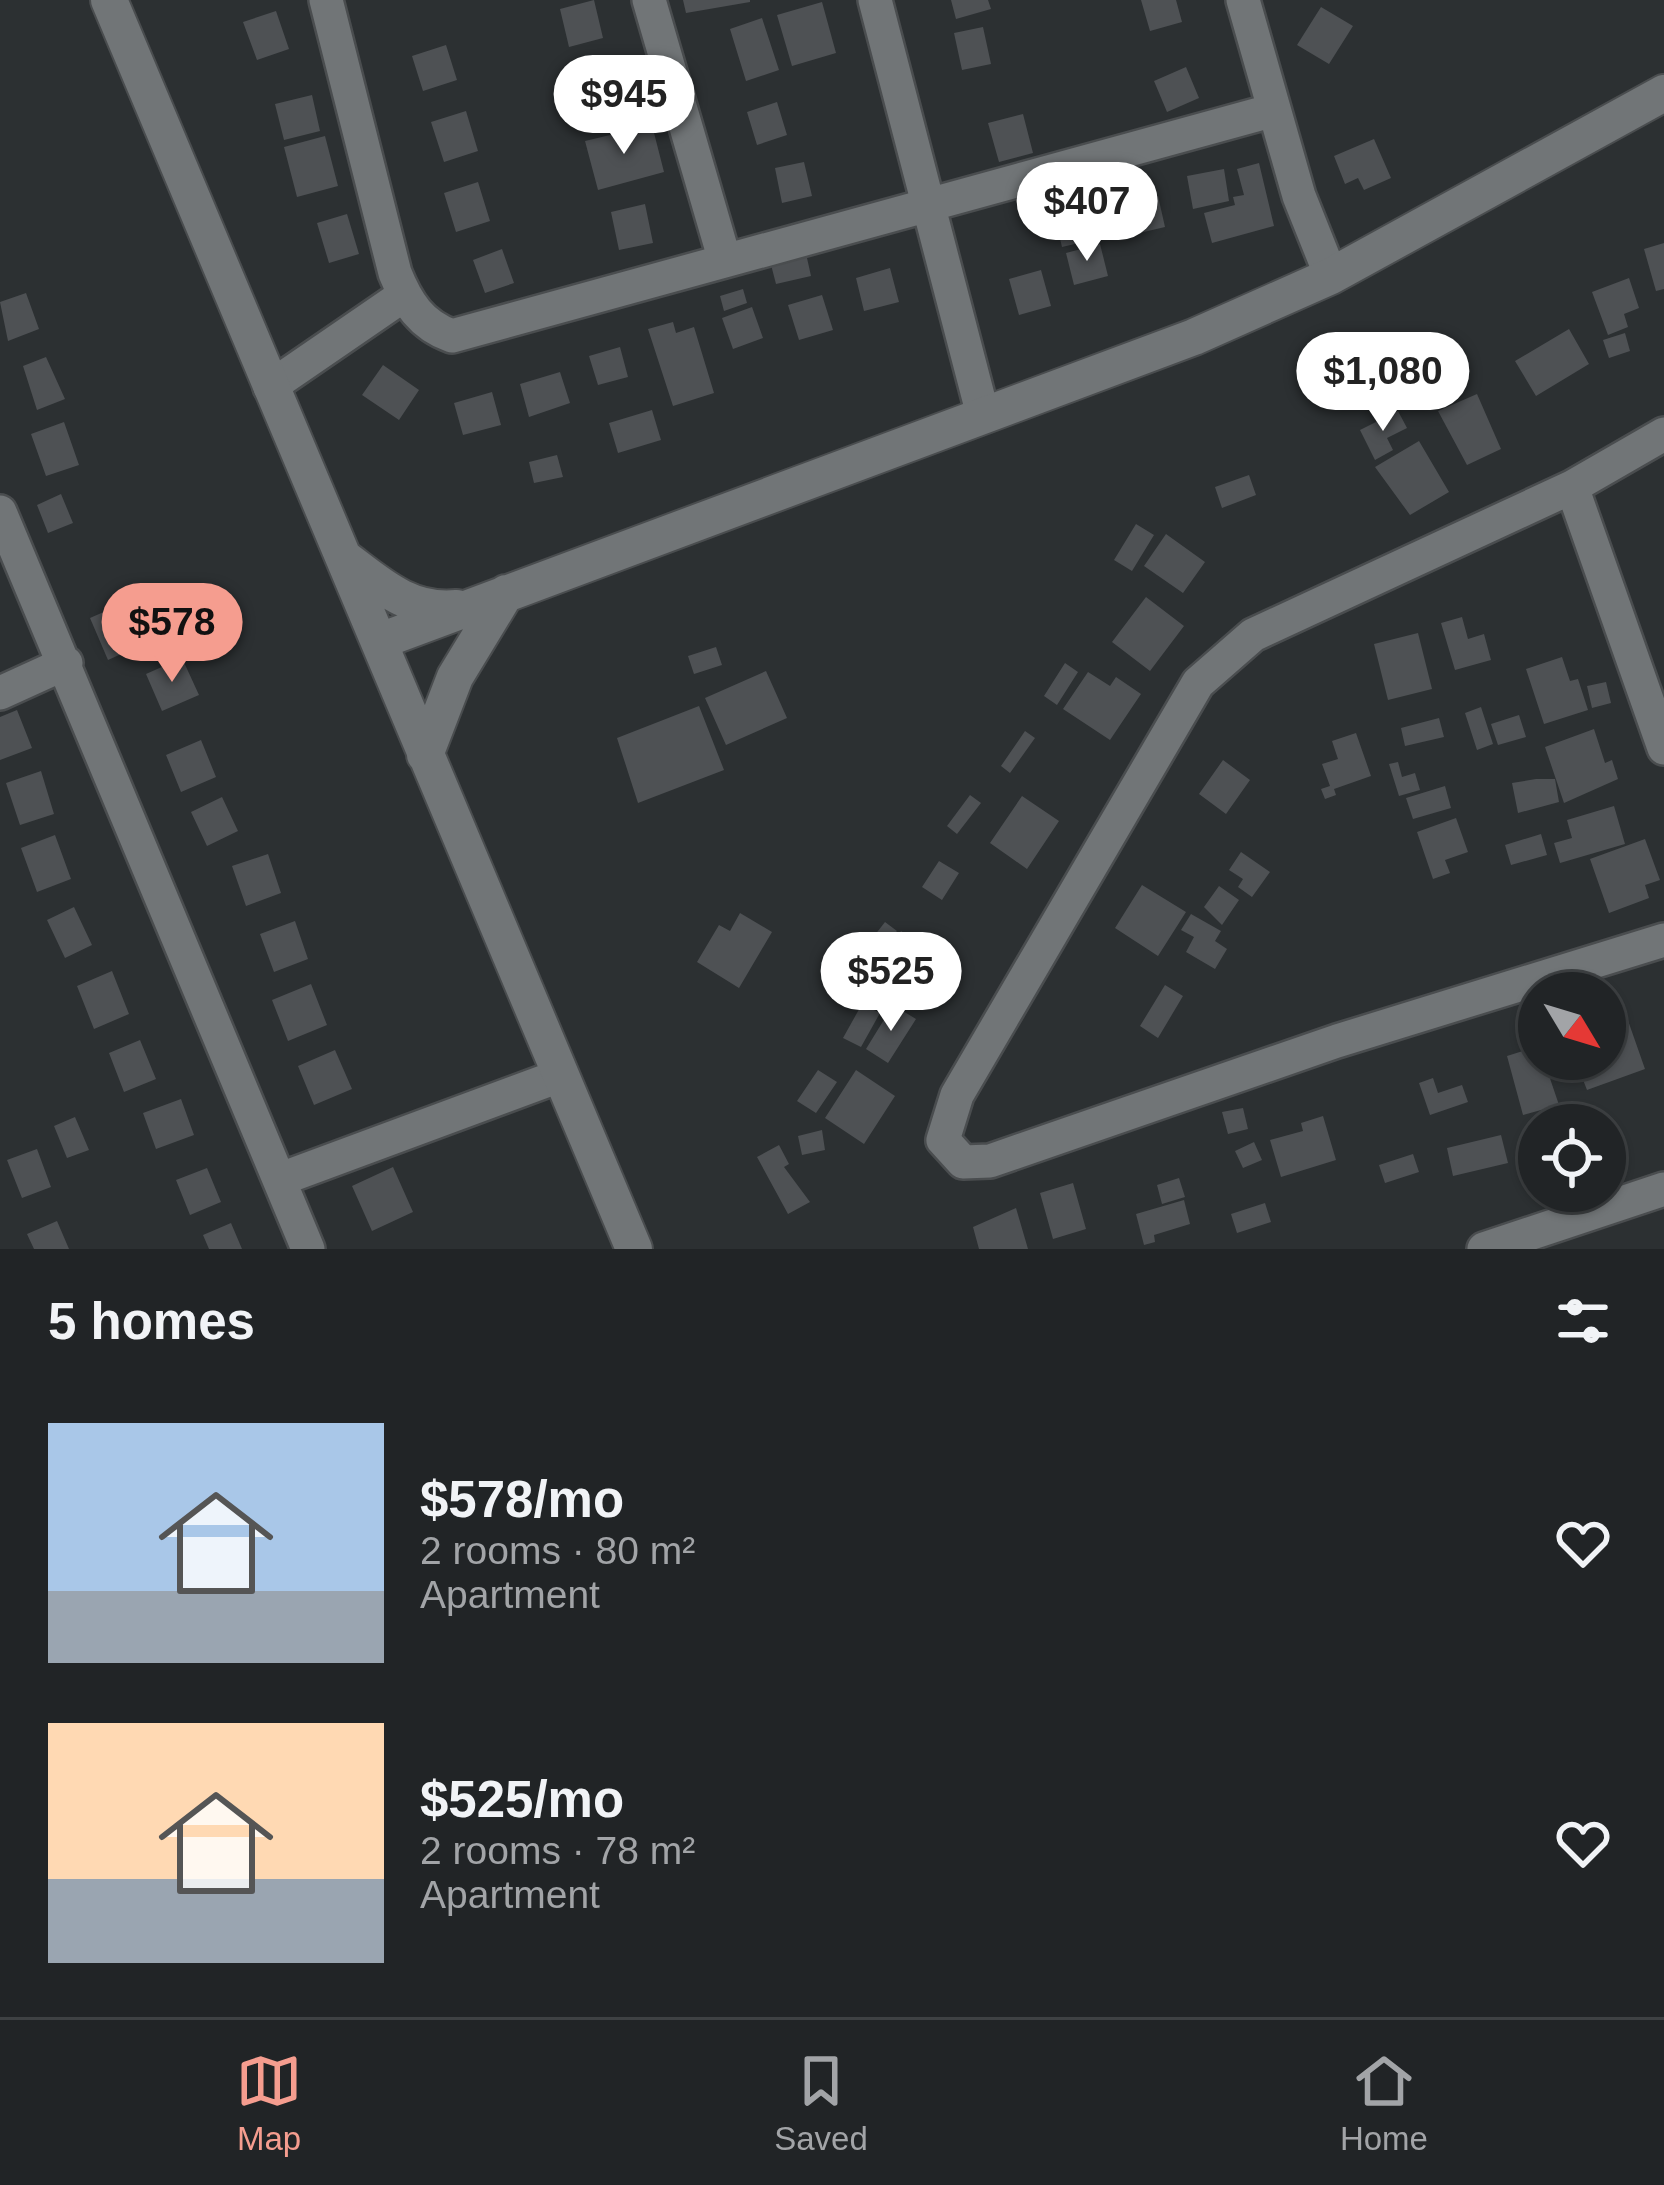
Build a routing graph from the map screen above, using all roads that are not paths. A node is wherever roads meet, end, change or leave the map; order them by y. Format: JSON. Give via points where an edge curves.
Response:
{"nodes":[{"id":1,"x":109,"y":0,"type":"edge"},
{"id":2,"x":326,"y":0,"type":"edge"},
{"id":3,"x":649,"y":0,"type":"edge"},
{"id":4,"x":875,"y":0,"type":"edge"},
{"id":5,"x":1243,"y":0,"type":"edge"},
{"id":6,"x":1664,"y":93,"type":"edge"},
{"id":7,"x":1274,"y":110,"type":"junction"},
{"id":8,"x":929,"y":208,"type":"junction"},
{"id":9,"x":725,"y":261,"type":"junction"},
{"id":10,"x":1331,"y":275,"type":"junction"},
{"id":11,"x":404,"y":295,"type":"junction"},
{"id":12,"x":270,"y":388,"type":"junction"},
{"id":13,"x":983,"y":415,"type":"junction"},
{"id":14,"x":1664,"y":434,"type":"edge"},
{"id":15,"x":1571,"y":487,"type":"junction"},
{"id":16,"x":0,"y":512,"type":"edge"},
{"id":17,"x":344,"y":558,"type":"junction"},
{"id":18,"x":489,"y":600,"type":"junction"},
{"id":19,"x":380,"y":641,"type":"junction"},
{"id":20,"x":66,"y":663,"type":"junction"},
{"id":21,"x":0,"y":693,"type":"edge"},
{"id":22,"x":1664,"y":748,"type":"edge"},
{"id":23,"x":425,"y":755,"type":"junction"},
{"id":24,"x":1664,"y":940,"type":"edge"},
{"id":25,"x":559,"y":1076,"type":"junction"},
{"id":26,"x":281,"y":1179,"type":"junction"},
{"id":27,"x":1664,"y":1190,"type":"edge"},
{"id":28,"x":308,"y":1249,"type":"edge"},
{"id":29,"x":634,"y":1249,"type":"edge"},
{"id":30,"x":1484,"y":1249,"type":"edge"}],
"edges":[{"from":1,"to":12,"type":"street"},
{"from":2,"to":11,"type":"street"},
{"from":3,"to":9,"type":"street"},
{"from":4,"to":8,"type":"street"},
{"from":5,"to":7,"type":"street"},
{"from":6,"to":10,"type":"street"},
{"from":7,"to":8,"type":"street"},
{"from":7,"to":10,"type":"street"},
{"from":8,"to":9,"type":"street"},
{"from":8,"to":13,"type":"street"},
{"from":9,"to":11,"type":"street","via":[[452,336],[429,327]]},
{"from":10,"to":13,"type":"street","via":[[1194,337]]},
{"from":11,"to":12,"type":"street"},
{"from":12,"to":17,"type":"street"},
{"from":13,"to":18,"type":"street"},
{"from":14,"to":15,"type":"street"},
{"from":15,"to":22,"type":"street"},
{"from":15,"to":24,"type":"street","via":[[1253,635],[1222,657],[1198,683],[958,1095],[943,1140],[957,1159],[980,1164]]},
{"from":16,"to":20,"type":"street"},
{"from":17,"to":18,"type":"street","via":[[411,604],[436,610]]},
{"from":17,"to":19,"type":"street"},
{"from":18,"to":19,"type":"street"},
{"from":18,"to":23,"type":"street"},
{"from":19,"to":23,"type":"street"},
{"from":20,"to":21,"type":"street"},
{"from":20,"to":26,"type":"street"},
{"from":23,"to":25,"type":"street"},
{"from":25,"to":26,"type":"street"},
{"from":25,"to":29,"type":"street"},
{"from":26,"to":28,"type":"street"},
{"from":27,"to":30,"type":"street"}]}
